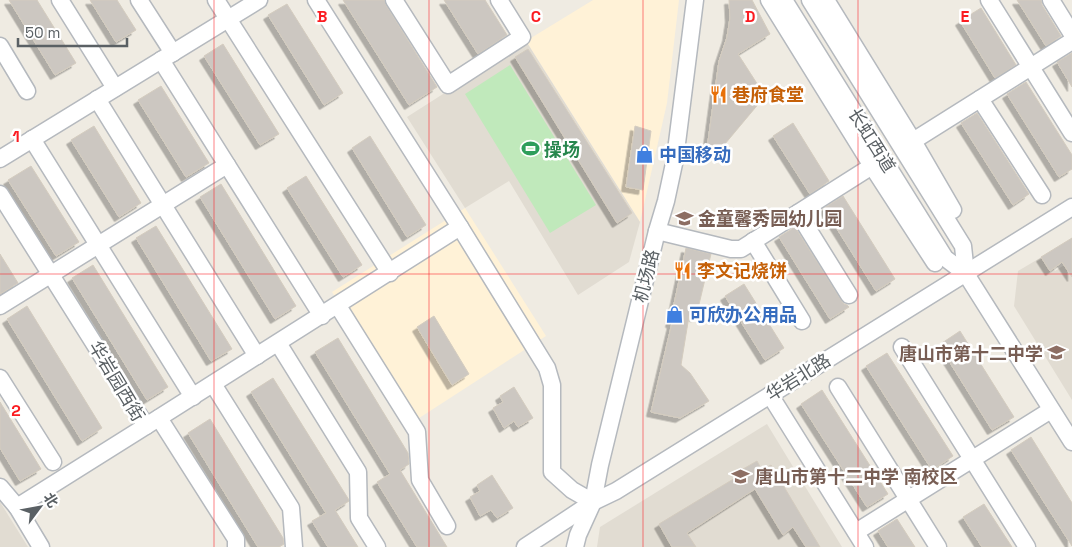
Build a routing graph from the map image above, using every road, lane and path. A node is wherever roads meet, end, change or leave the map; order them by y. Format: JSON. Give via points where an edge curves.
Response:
{"nodes":[{"id":1,"x":60,"y":0,"type":"edge"},
{"id":2,"x":139,"y":0,"type":"edge"},
{"id":3,"x":216,"y":0,"type":"edge"},
{"id":4,"x":259,"y":0,"type":"edge"},
{"id":5,"x":316,"y":0,"type":"edge"},
{"id":6,"x":394,"y":0,"type":"edge"},
{"id":7,"x":499,"y":0,"type":"edge"},
{"id":8,"x":694,"y":0,"type":"edge"},
{"id":9,"x":770,"y":0,"type":"edge"},
{"id":10,"x":784,"y":0,"type":"edge"},
{"id":11,"x":810,"y":0,"type":"edge"},
{"id":12,"x":826,"y":0,"type":"edge"},
{"id":13,"x":990,"y":0,"type":"edge"},
{"id":14,"x":1051,"y":0,"type":"edge"},
{"id":15,"x":228,"y":19,"type":"junction"},
{"id":16,"x":1072,"y":34,"type":"edge"},
{"id":17,"x":1072,"y":41,"type":"edge"},
{"id":18,"x":0,"y":46,"type":"edge"},
{"id":19,"x":167,"y":56,"type":"junction"},
{"id":20,"x":1031,"y":67,"type":"junction"},
{"id":21,"x":115,"y":88,"type":"junction"},
{"id":22,"x":27,"y":91,"type":"dead end"},
{"id":23,"x":97,"y":99,"type":"junction"},
{"id":24,"x":980,"y":99,"type":"junction"},
{"id":25,"x":1072,"y":133,"type":"edge"},
{"id":26,"x":32,"y":139,"type":"junction"},
{"id":27,"x":913,"y":141,"type":"junction"},
{"id":28,"x":0,"y":159,"type":"edge"},
{"id":29,"x":227,"y":165,"type":"junction"},
{"id":30,"x":872,"y":166,"type":"junction"},
{"id":31,"x":0,"y":194,"type":"edge"},
{"id":32,"x":1042,"y":195,"type":"dead end"},
{"id":33,"x":163,"y":205,"type":"junction"},
{"id":34,"x":1072,"y":207,"type":"edge"},
{"id":35,"x":798,"y":213,"type":"junction"},
{"id":36,"x":460,"y":228,"type":"junction"},
{"id":37,"x":658,"y":231,"type":"junction"},
{"id":38,"x":753,"y":241,"type":"junction"},
{"id":39,"x":98,"y":245,"type":"junction"},
{"id":40,"x":390,"y":273,"type":"junction"},
{"id":41,"x":966,"y":274,"type":"junction"},
{"id":42,"x":51,"y":275,"type":"junction"},
{"id":43,"x":849,"y":295,"type":"dead end"},
{"id":44,"x":0,"y":306,"type":"edge"},
{"id":45,"x":338,"y":306,"type":"junction"},
{"id":46,"x":322,"y":316,"type":"junction"},
{"id":47,"x":802,"y":321,"type":"dead end"},
{"id":48,"x":278,"y":343,"type":"junction"},
{"id":49,"x":902,"y":347,"type":"dead end"},
{"id":50,"x":257,"y":356,"type":"junction"},
{"id":51,"x":0,"y":378,"type":"edge"},
{"id":52,"x":213,"y":384,"type":"junction"},
{"id":53,"x":838,"y":387,"type":"dead end"},
{"id":54,"x":770,"y":395,"type":"junction"},
{"id":55,"x":193,"y":396,"type":"junction"},
{"id":56,"x":1051,"y":410,"type":"junction"},
{"id":57,"x":153,"y":422,"type":"junction"},
{"id":58,"x":1072,"y":442,"type":"edge"},
{"id":59,"x":972,"y":459,"type":"junction"},
{"id":60,"x":53,"y":462,"type":"dead end"},
{"id":61,"x":0,"y":487,"type":"edge"},
{"id":62,"x":908,"y":499,"type":"junction"},
{"id":63,"x":593,"y":502,"type":"junction"},
{"id":64,"x":17,"y":507,"type":"junction"},
{"id":65,"x":447,"y":526,"type":"dead end"},
{"id":66,"x":856,"y":532,"type":"junction"},
{"id":67,"x":41,"y":547,"type":"edge"},
{"id":68,"x":236,"y":547,"type":"edge"},
{"id":69,"x":294,"y":547,"type":"edge"},
{"id":70,"x":377,"y":547,"type":"edge"},
{"id":71,"x":524,"y":547,"type":"edge"},
{"id":72,"x":575,"y":547,"type":"edge"},
{"id":73,"x":865,"y":547,"type":"edge"},
{"id":74,"x":938,"y":547,"type":"edge"},
{"id":75,"x":1027,"y":547,"type":"edge"}],
"edges":[{"from":1,"to":21,"type":"street"},
{"from":2,"to":19,"type":"street"},
{"from":3,"to":15,"type":"street"},
{"from":4,"to":15,"type":"street"},
{"from":5,"to":36,"type":"street"},
{"from":6,"to":7,"type":"street","via":[[448,85],[522,37]]},
{"from":8,"to":37,"type":"street","name":"机场路","via":[[675,159]]},
{"from":9,"to":30,"type":"street"},
{"from":10,"to":41,"type":"street","name":"长虹西道","via":[[945,258]]},
{"from":11,"to":41,"type":"street","name":"长虹西道","via":[[963,246]]},
{"from":12,"to":27,"type":"street"},
{"from":13,"to":20,"type":"street"},
{"from":14,"to":16,"type":"street"},
{"from":15,"to":19,"type":"street"},
{"from":15,"to":40,"type":"street"},
{"from":17,"to":20,"type":"street"},
{"from":18,"to":22,"type":"street"},
{"from":19,"to":21,"type":"street"},
{"from":19,"to":29,"type":"street"},
{"from":20,"to":24,"type":"street"},
{"from":20,"to":25,"type":"street"},
{"from":21,"to":23,"type":"street"},
{"from":23,"to":26,"type":"street"},
{"from":23,"to":33,"type":"street"},
{"from":24,"to":27,"type":"street"},
{"from":24,"to":32,"type":"street"},
{"from":26,"to":28,"type":"street"},
{"from":26,"to":39,"type":"street"},
{"from":27,"to":41,"type":"street","via":[[971,240]]},
{"from":29,"to":33,"type":"street"},
{"from":29,"to":46,"type":"street"},
{"from":30,"to":35,"type":"street"},
{"from":30,"to":41,"type":"street","via":[[936,263]]},
{"from":31,"to":42,"type":"street","name":"华岩园西街"},
{"from":33,"to":39,"type":"street"},
{"from":33,"to":50,"type":"street"},
{"from":34,"to":41,"type":"street","name":"华岩北路"},
{"from":35,"to":38,"type":"street"},
{"from":35,"to":43,"type":"street"},
{"from":36,"to":40,"type":"street"},
{"from":36,"to":63,"type":"street","via":[[547,368],[552,385],[552,472],[572,490]]},
{"from":37,"to":38,"type":"street","via":[[731,249],[741,249]]},
{"from":37,"to":63,"type":"street","name":"机场路"},
{"from":38,"to":47,"type":"street"},
{"from":39,"to":42,"type":"street"},
{"from":39,"to":55,"type":"street"},
{"from":40,"to":45,"type":"street"},
{"from":41,"to":54,"type":"street","name":"华岩北路"},
{"from":41,"to":56,"type":"street","name":"长虹西道"},
{"from":42,"to":44,"type":"street"},
{"from":42,"to":57,"type":"street","name":"华岩园西街"},
{"from":45,"to":46,"type":"street"},
{"from":45,"to":65,"type":"street","via":[[417,432],[420,480]]},
{"from":46,"to":48,"type":"street"},
{"from":48,"to":50,"type":"street"},
{"from":48,"to":70,"type":"street","via":[[358,472],[359,518]]},
{"from":49,"to":59,"type":"street"},
{"from":50,"to":52,"type":"street"},
{"from":51,"to":60,"type":"street"},
{"from":52,"to":55,"type":"street"},
{"from":52,"to":69,"type":"street","via":[[291,508]]},
{"from":53,"to":62,"type":"street"},
{"from":54,"to":63,"type":"street","name":"华岩北路"},
{"from":54,"to":66,"type":"street"},
{"from":55,"to":57,"type":"street"},
{"from":56,"to":58,"type":"street","name":"长虹西道"},
{"from":56,"to":59,"type":"street"},
{"from":57,"to":64,"type":"street","name":"华岩园西街"},
{"from":57,"to":68,"type":"street","via":[[236,539]]},
{"from":59,"to":62,"type":"street"},
{"from":59,"to":75,"type":"street"},
{"from":61,"to":64,"type":"street"},
{"from":62,"to":66,"type":"street"},
{"from":62,"to":74,"type":"street"},
{"from":63,"to":71,"type":"street","name":"华岩北路"},
{"from":63,"to":72,"type":"street","name":"机场路"},
{"from":64,"to":67,"type":"street"},
{"from":66,"to":73,"type":"street"}]}
